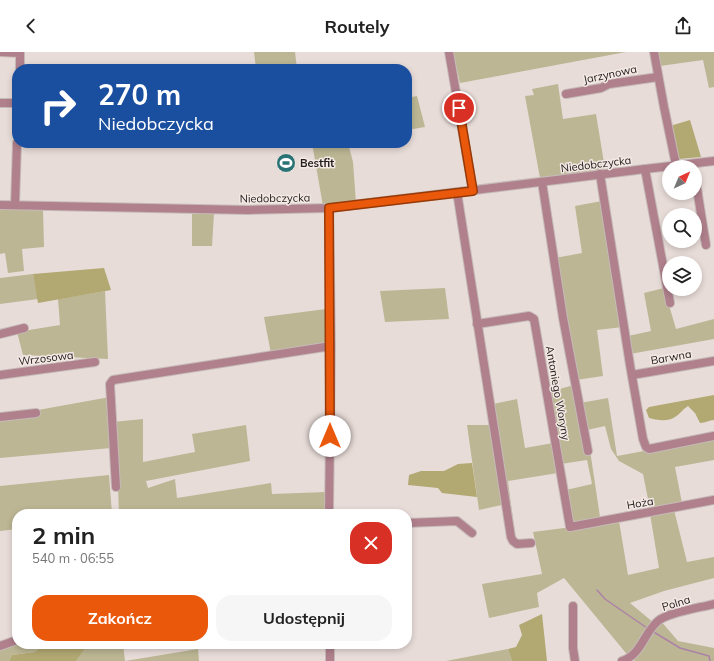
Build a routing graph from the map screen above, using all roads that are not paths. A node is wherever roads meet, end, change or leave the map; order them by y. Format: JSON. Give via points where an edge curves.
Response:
{"nodes":[{"id":1,"x":0,"y":52,"type":"edge"},
{"id":2,"x":20,"y":52,"type":"edge"},
{"id":3,"x":450,"y":52,"type":"edge"},
{"id":4,"x":654,"y":52,"type":"edge"},
{"id":5,"x":20,"y":64,"type":"edge"},
{"id":6,"x":658,"y":77,"type":"junction"},
{"id":7,"x":566,"y":94,"type":"dead end"},
{"id":8,"x":0,"y":103,"type":"edge"},
{"id":9,"x":12,"y":103,"type":"edge"},
{"id":10,"x":17,"y":148,"type":"edge"},
{"id":11,"x":675,"y":160,"type":"edge"},
{"id":12,"x":714,"y":161,"type":"edge"},
{"id":13,"x":702,"y":163,"type":"edge"},
{"id":14,"x":662,"y":166,"type":"edge"},
{"id":15,"x":645,"y":168,"type":"junction"},
{"id":16,"x":600,"y":174,"type":"junction"},
{"id":17,"x":542,"y":182,"type":"junction"},
{"id":18,"x":473,"y":191,"type":"junction"},
{"id":19,"x":457,"y":192,"type":"junction"},
{"id":20,"x":699,"y":200,"type":"edge"},
{"id":21,"x":0,"y":205,"type":"edge"},
{"id":22,"x":15,"y":205,"type":"junction"},
{"id":23,"x":329,"y":208,"type":"junction"},
{"id":24,"x":706,"y":245,"type":"dead end"},
{"id":25,"x":670,"y":303,"type":"dead end"},
{"id":26,"x":477,"y":324,"type":"junction"},
{"id":27,"x":24,"y":328,"type":"dead end"},
{"id":28,"x":0,"y":334,"type":"edge"},
{"id":29,"x":331,"y":346,"type":"junction"},
{"id":30,"x":714,"y":361,"type":"edge"},
{"id":31,"x":95,"y":362,"type":"dead end"},
{"id":32,"x":0,"y":375,"type":"edge"},
{"id":33,"x":632,"y":375,"type":"junction"},
{"id":34,"x":36,"y":412,"type":"dead end"},
{"id":35,"x":0,"y":417,"type":"edge"},
{"id":36,"x":714,"y":436,"type":"edge"},
{"id":37,"x":588,"y":451,"type":"dead end"},
{"id":38,"x":116,"y":487,"type":"dead end"},
{"id":39,"x":714,"y":500,"type":"edge"},
{"id":40,"x":330,"y":509,"type":"edge"},
{"id":41,"x":412,"y":523,"type":"edge"},
{"id":42,"x":570,"y":527,"type":"joint"},
{"id":43,"x":472,"y":533,"type":"dead end"},
{"id":44,"x":531,"y":543,"type":"dead end"},
{"id":45,"x":714,"y":604,"type":"edge"},
{"id":46,"x":573,"y":606,"type":"dead end"},
{"id":47,"x":12,"y":642,"type":"edge"},
{"id":48,"x":0,"y":646,"type":"edge"},
{"id":49,"x":330,"y":649,"type":"edge"},
{"id":50,"x":330,"y":661,"type":"edge"},
{"id":51,"x":575,"y":661,"type":"edge"},
{"id":52,"x":622,"y":661,"type":"edge"}],
"edges":[{"from":1,"to":2,"type":"street"},
{"from":2,"to":5,"type":"street"},
{"from":3,"to":18,"type":"street"},
{"from":4,"to":6,"type":"street"},
{"from":6,"to":7,"type":"street","name":"Jarzynowa","via":[[609,84],[601,88]]},
{"from":6,"to":11,"type":"street"},
{"from":8,"to":9,"type":"street"},
{"from":10,"to":22,"type":"street"},
{"from":12,"to":13,"type":"street","name":"Niedobczycka"},
{"from":14,"to":15,"type":"street","name":"Niedobczycka"},
{"from":15,"to":16,"type":"street","name":"Niedobczycka"},
{"from":15,"to":25,"type":"street","name":"Niedobczycka"},
{"from":16,"to":17,"type":"street","name":"Niedobczycka"},
{"from":16,"to":33,"type":"street"},
{"from":17,"to":18,"type":"street","name":"Niedobczycka"},
{"from":17,"to":37,"type":"street","via":[[563,318]]},
{"from":18,"to":19,"type":"street","name":"Niedobczycka"},
{"from":19,"to":23,"type":"street","name":"Niedobczycka"},
{"from":19,"to":26,"type":"street"},
{"from":20,"to":24,"type":"street"},
{"from":21,"to":22,"type":"street","name":"Niedobczycka"},
{"from":22,"to":23,"type":"street","name":"Niedobczycka","via":[[248,210]]},
{"from":23,"to":29,"type":"street"},
{"from":26,"to":42,"type":"street","name":"Antoniego Woryny","via":[[529,316],[534,319]]},
{"from":26,"to":44,"type":"street","via":[[511,537],[517,544]]},
{"from":27,"to":28,"type":"street"},
{"from":29,"to":38,"type":"street","via":[[113,380],[110,384]]},
{"from":29,"to":40,"type":"street"},
{"from":30,"to":33,"type":"street","name":"Barwna"},
{"from":31,"to":32,"type":"street","name":"Wrzosowa"},
{"from":33,"to":36,"type":"street","via":[[646,447],[649,449]]},
{"from":34,"to":35,"type":"street"},
{"from":39,"to":42,"type":"street","name":"Hoża"},
{"from":41,"to":43,"type":"street","via":[[457,521]]},
{"from":45,"to":52,"type":"street","name":"Polna","via":[[683,611],[660,620],[650,630],[642,646],[630,658]]},
{"from":46,"to":51,"type":"street"},
{"from":47,"to":48,"type":"street"},
{"from":49,"to":50,"type":"street"}]}
